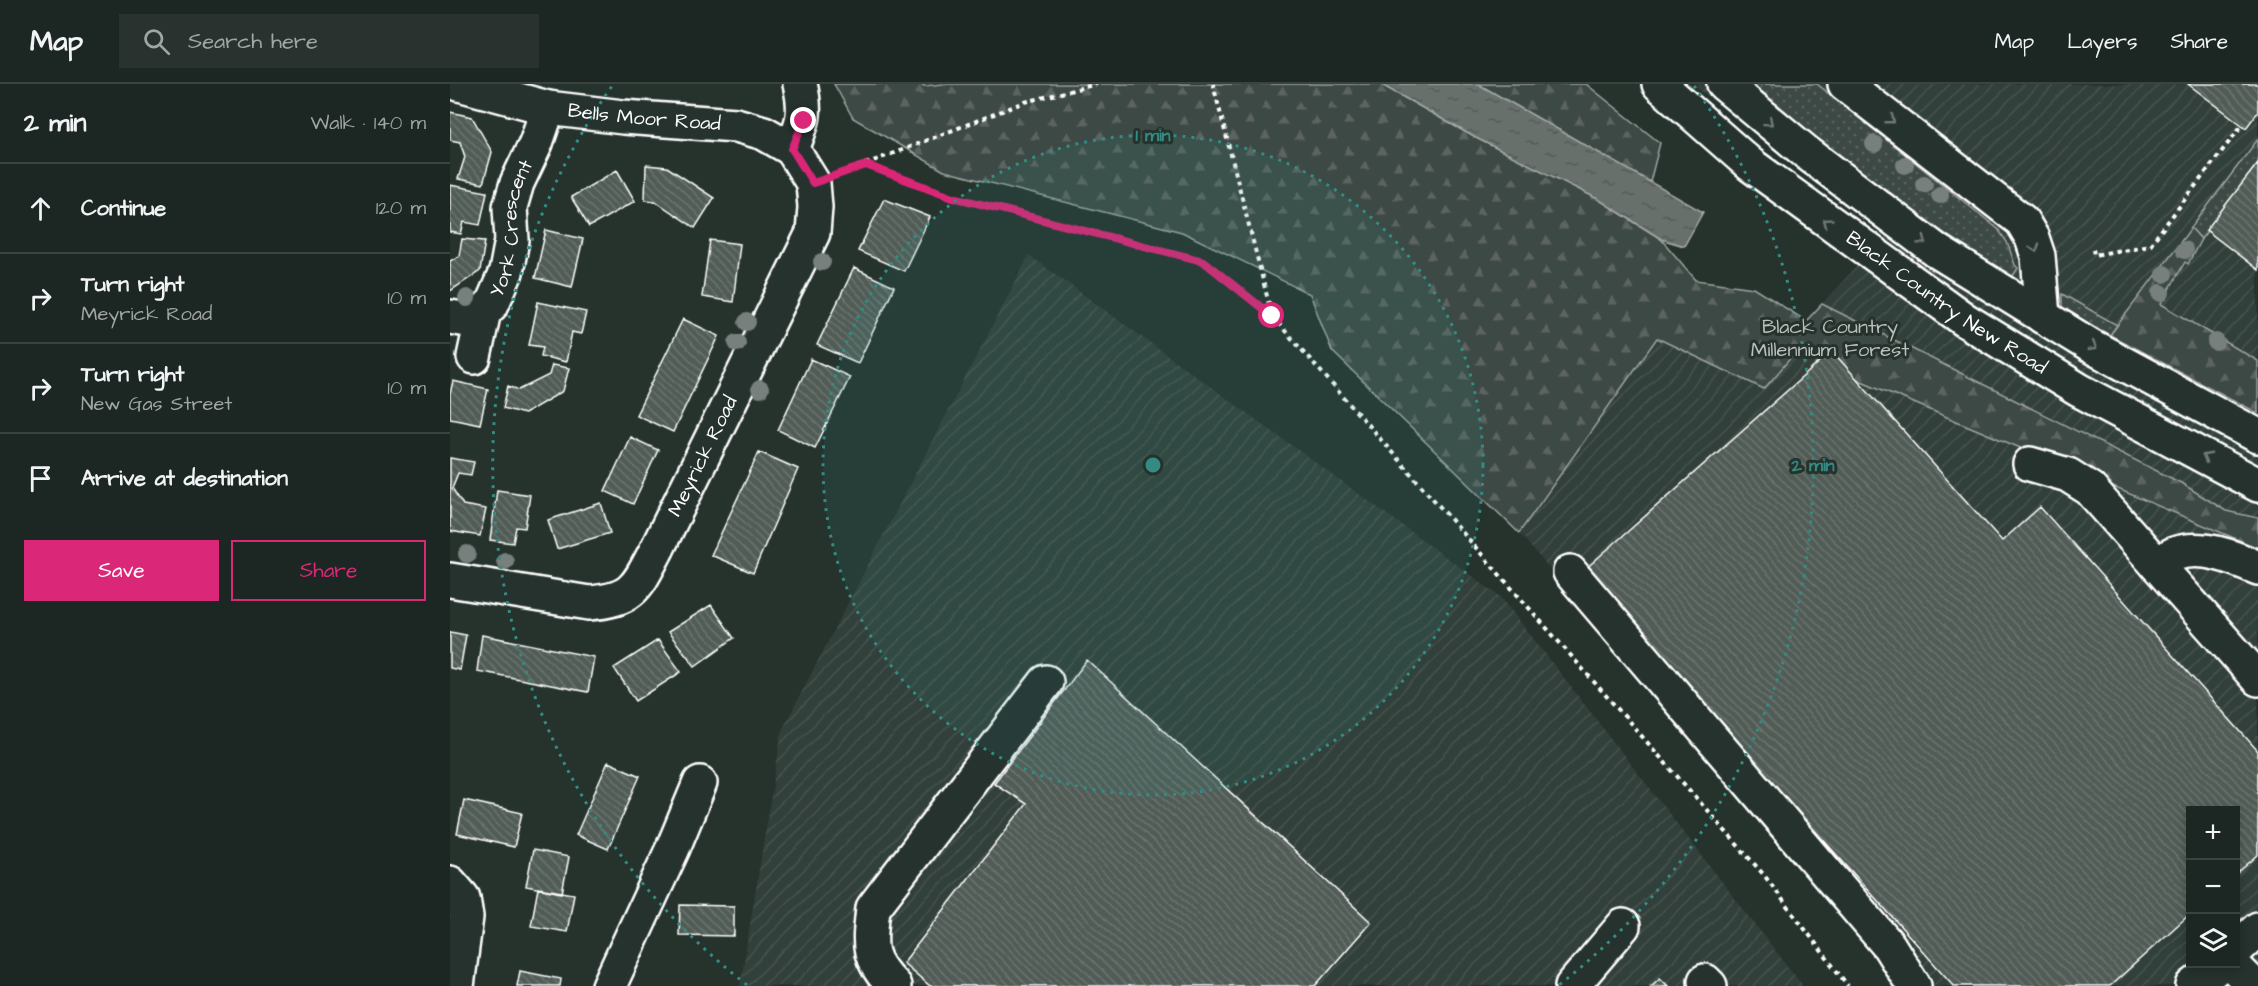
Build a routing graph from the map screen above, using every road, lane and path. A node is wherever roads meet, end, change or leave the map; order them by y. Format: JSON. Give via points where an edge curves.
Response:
{"nodes":[{"id":1,"x":459,"y":84,"type":"edge"},
{"id":2,"x":800,"y":84,"type":"edge"},
{"id":3,"x":1097,"y":84,"type":"edge"},
{"id":4,"x":1213,"y":84,"type":"edge"},
{"id":5,"x":1659,"y":84,"type":"edge"},
{"id":6,"x":1724,"y":84,"type":"edge"},
{"id":7,"x":1845,"y":84,"type":"edge"},
{"id":8,"x":548,"y":108,"type":"junction"},
{"id":9,"x":2242,"y":125,"type":"dead end"},
{"id":10,"x":792,"y":149,"type":"junction"},
{"id":11,"x":866,"y":165,"type":"junction"},
{"id":12,"x":813,"y":183,"type":"junction"},
{"id":13,"x":2093,"y":249,"type":"dead end"},
{"id":14,"x":483,"y":311,"type":"junction"},
{"id":15,"x":1272,"y":316,"type":"junction"},
{"id":16,"x":450,"y":317,"type":"edge"},
{"id":17,"x":2043,"y":317,"type":"junction"},
{"id":18,"x":474,"y":357,"type":"dead end"},
{"id":19,"x":2258,"y":436,"type":"edge"},
{"id":20,"x":2030,"y":464,"type":"dead end"},
{"id":21,"x":2258,"y":485,"type":"edge"},
{"id":22,"x":2157,"y":565,"type":"junction"},
{"id":23,"x":2258,"y":568,"type":"edge"},
{"id":24,"x":1570,"y":572,"type":"dead end"},
{"id":25,"x":450,"y":580,"type":"edge"},
{"id":26,"x":2258,"y":679,"type":"edge"},
{"id":27,"x":1046,"y":682,"type":"dead end"},
{"id":28,"x":700,"y":783,"type":"dead end"},
{"id":29,"x":450,"y":883,"type":"edge"},
{"id":30,"x":1623,"y":926,"type":"dead end"},
{"id":31,"x":2258,"y":929,"type":"edge"},
{"id":32,"x":2240,"y":946,"type":"edge"},
{"id":33,"x":2215,"y":968,"type":"edge"},
{"id":34,"x":2237,"y":968,"type":"edge"},
{"id":35,"x":457,"y":986,"type":"edge"},
{"id":36,"x":609,"y":986,"type":"edge"},
{"id":37,"x":894,"y":986,"type":"edge"},
{"id":38,"x":1572,"y":986,"type":"edge"},
{"id":39,"x":1848,"y":986,"type":"edge"},
{"id":40,"x":1914,"y":986,"type":"edge"},
{"id":41,"x":2193,"y":986,"type":"edge"},
{"id":42,"x":2254,"y":986,"type":"edge"}],
"edges":[{"from":1,"to":8,"type":"main road","name":"Bells Moor Road"},
{"from":2,"to":10,"type":"main road","via":[[804,121]]},
{"from":3,"to":11,"type":"path","via":[[1025,102]]},
{"from":4,"to":15,"type":"path"},
{"from":21,"to":5,"type":"main road","name":"Black Country New Road","one_way":true,"via":[[2079,390],[1965,320],[1751,165]]},
{"from":6,"to":17,"type":"main road","name":"Black Country New Road","one_way":true,"via":[[1807,153],[1937,251]]},
{"from":7,"to":17,"type":"main road","one_way":true,"via":[[2022,221],[2038,256]]},
{"from":8,"to":10,"type":"main road","name":"Bells Moor Road","via":[[736,125],[764,133]]},
{"from":8,"to":14,"type":"main road","name":"York Crescent","via":[[510,207],[512,240],[506,272],[492,304]]},
{"from":9,"to":13,"type":"path","via":[[2150,245],[2094,255]]},
{"from":10,"to":12,"type":"main road","name":"Meyrick Road"},
{"from":11,"to":12,"type":"path"},
{"from":11,"to":15,"type":"path","via":[[953,197],[1203,261]]},
{"from":12,"to":25,"type":"main road","name":"Meyrick Road","via":[[813,233],[656,551],[632,591],[612,601],[589,603]]},
{"from":14,"to":16,"type":"main road","name":"York Crescent","via":[[473,321]]},
{"from":14,"to":18,"type":"main road"},
{"from":15,"to":39,"type":"path","via":[[1764,875]]},
{"from":17,"to":19,"type":"main road","name":"Black Country New Road","one_way":true},
{"from":20,"to":22,"type":"main road","via":[[2068,475],[2090,489]]},
{"from":22,"to":23,"type":"main road","via":[[2174,554],[2208,551]]},
{"from":22,"to":26,"type":"main road"},
{"from":24,"to":40,"type":"main road","via":[[1889,946]]},
{"from":27,"to":37,"type":"main road","via":[[873,908],[870,945],[878,970]]},
{"from":28,"to":36,"type":"main road"},
{"from":29,"to":35,"type":"main road","via":[[463,898],[466,917]]},
{"from":30,"to":38,"type":"main road"},
{"from":31,"to":32,"type":"main road"},
{"from":33,"to":41,"type":"main road"},
{"from":34,"to":42,"type":"main road"}]}
